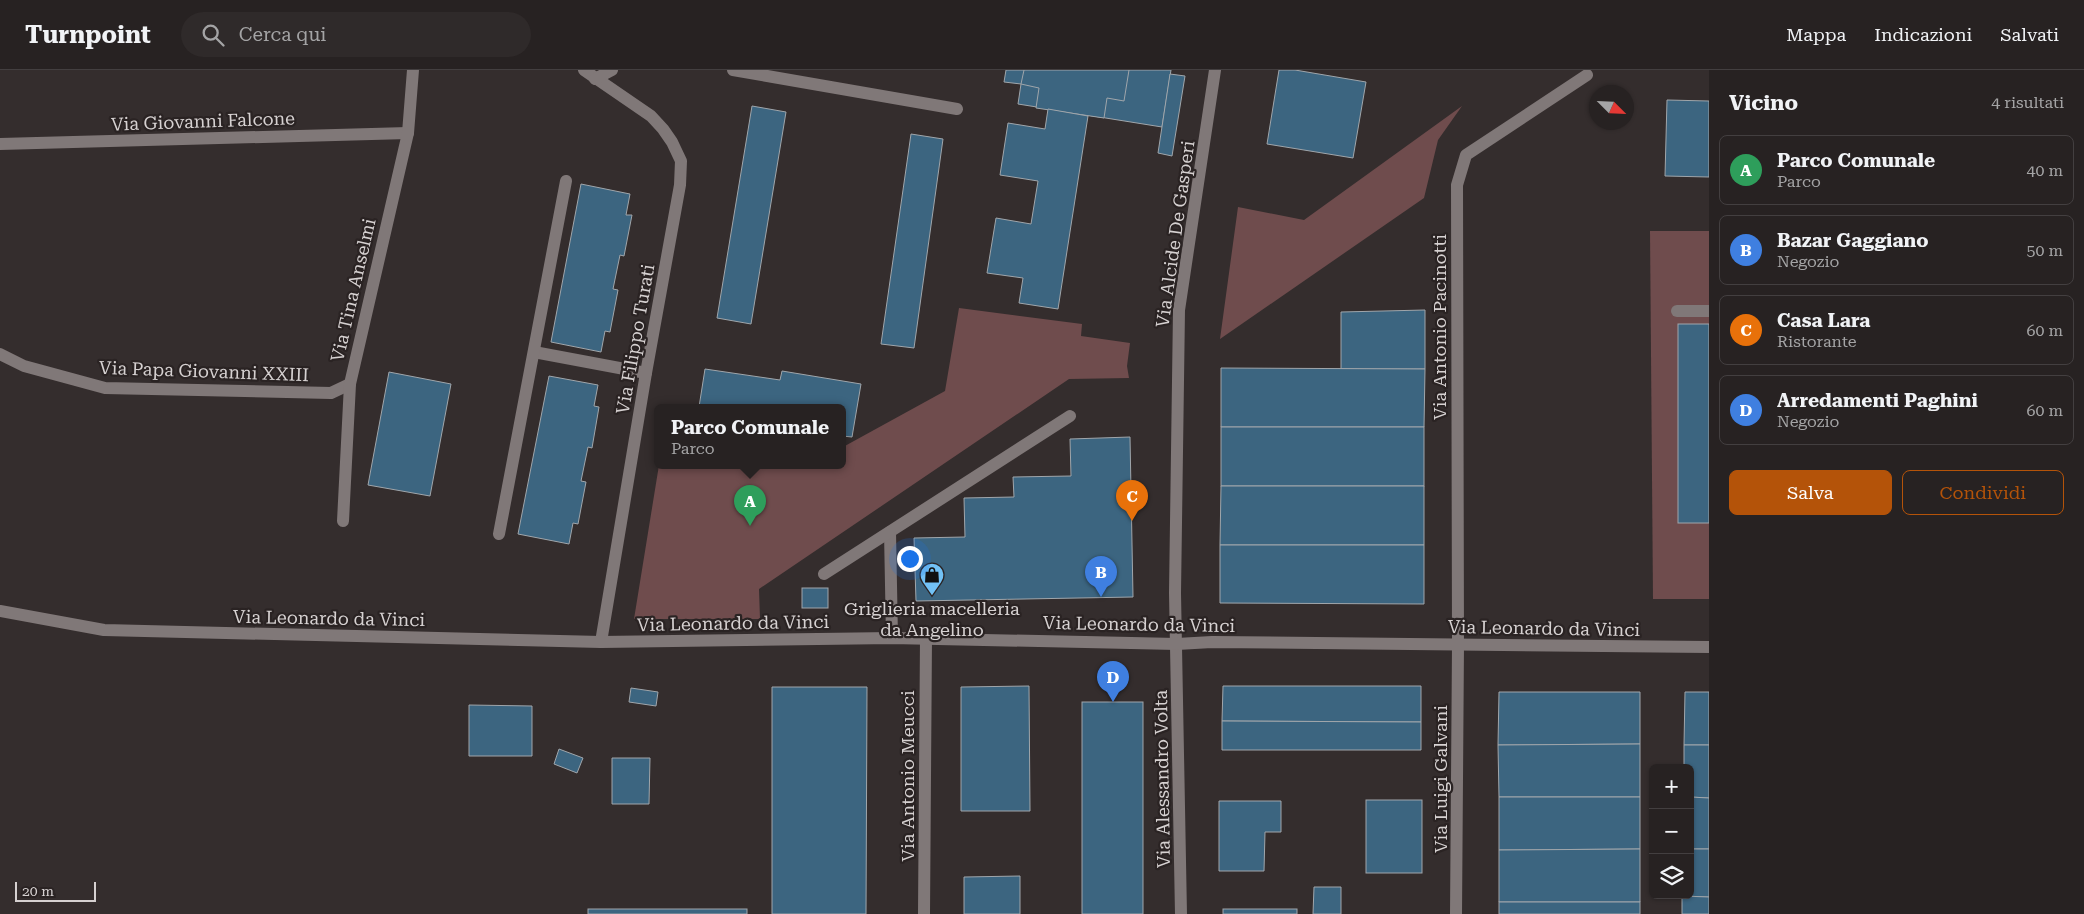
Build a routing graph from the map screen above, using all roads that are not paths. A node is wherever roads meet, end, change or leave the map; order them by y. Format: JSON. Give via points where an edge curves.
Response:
{"nodes":[{"id":1,"x":413,"y":70,"type":"edge"},
{"id":2,"x":584,"y":70,"type":"edge"},
{"id":3,"x":612,"y":70,"type":"edge"},
{"id":4,"x":732,"y":70,"type":"edge"},
{"id":5,"x":1216,"y":70,"type":"edge"},
{"id":6,"x":1586,"y":76,"type":"dead end"},
{"id":7,"x":595,"y":79,"type":"junction"},
{"id":8,"x":957,"y":109,"type":"dead end"},
{"id":9,"x":408,"y":132,"type":"junction"},
{"id":10,"x":0,"y":144,"type":"edge"},
{"id":11,"x":566,"y":182,"type":"dead end"},
{"id":12,"x":1677,"y":311,"type":"dead end"},
{"id":13,"x":1709,"y":311,"type":"edge"},
{"id":14,"x":534,"y":352,"type":"junction"},
{"id":15,"x":0,"y":354,"type":"edge"},
{"id":16,"x":646,"y":373,"type":"junction"},
{"id":17,"x":350,"y":384,"type":"junction"},
{"id":18,"x":1070,"y":416,"type":"dead end"},
{"id":19,"x":343,"y":521,"type":"dead end"},
{"id":20,"x":890,"y":532,"type":"junction"},
{"id":21,"x":499,"y":534,"type":"dead end"},
{"id":22,"x":824,"y":574,"type":"dead end"},
{"id":23,"x":0,"y":611,"type":"edge"},
{"id":24,"x":892,"y":638,"type":"junction"},
{"id":25,"x":926,"y":638,"type":"junction"},
{"id":26,"x":601,"y":642,"type":"junction"},
{"id":27,"x":1177,"y":644,"type":"junction"},
{"id":28,"x":1458,"y":644,"type":"junction"},
{"id":29,"x":1709,"y":647,"type":"edge"},
{"id":30,"x":924,"y":914,"type":"edge"},
{"id":31,"x":1181,"y":914,"type":"edge"},
{"id":32,"x":1456,"y":914,"type":"edge"}],
"edges":[{"from":1,"to":9,"type":"street","name":"Via Tina Anselmi"},
{"from":2,"to":7,"type":"street","name":"Via Filippo Turati"},
{"from":3,"to":7,"type":"street"},
{"from":4,"to":8,"type":"street"},
{"from":5,"to":27,"type":"street","name":"Via Alcide De Gasperi","via":[[1179,310]]},
{"from":6,"to":28,"type":"street","name":"Via Antonio Pacinotti","via":[[1466,155],[1457,185]]},
{"from":7,"to":16,"type":"street","name":"Via Filippo Turati","via":[[651,116],[672,142],[681,161],[680,185]]},
{"from":9,"to":10,"type":"street","name":"Via Giovanni Falcone"},
{"from":9,"to":17,"type":"street","name":"Via Tina Anselmi"},
{"from":11,"to":14,"type":"street"},
{"from":12,"to":13,"type":"street"},
{"from":14,"to":16,"type":"street"},
{"from":14,"to":21,"type":"street"},
{"from":15,"to":17,"type":"street","name":"Via Papa Giovanni XXIII","via":[[32,368],[105,388],[331,393]]},
{"from":16,"to":26,"type":"street","name":"Via Filippo Turati"},
{"from":17,"to":19,"type":"street","name":"Via Tina Anselmi"},
{"from":18,"to":20,"type":"street"},
{"from":20,"to":22,"type":"street"},
{"from":20,"to":24,"type":"street"},
{"from":23,"to":26,"type":"street","name":"Via Leonardo da Vinci","via":[[104,630]]},
{"from":24,"to":25,"type":"street","name":"Via Leonardo da Vinci"},
{"from":24,"to":26,"type":"street","name":"Via Leonardo da Vinci"},
{"from":25,"to":27,"type":"street","name":"Via Leonardo da Vinci"},
{"from":25,"to":30,"type":"street","name":"Via Antonio Meucci"},
{"from":27,"to":28,"type":"street","name":"Via Leonardo da Vinci"},
{"from":27,"to":31,"type":"street","name":"Via Alessandro Volta"},
{"from":28,"to":29,"type":"street","name":"Via Leonardo da Vinci"},
{"from":28,"to":32,"type":"street","name":"Via Luigi Galvani"}]}
